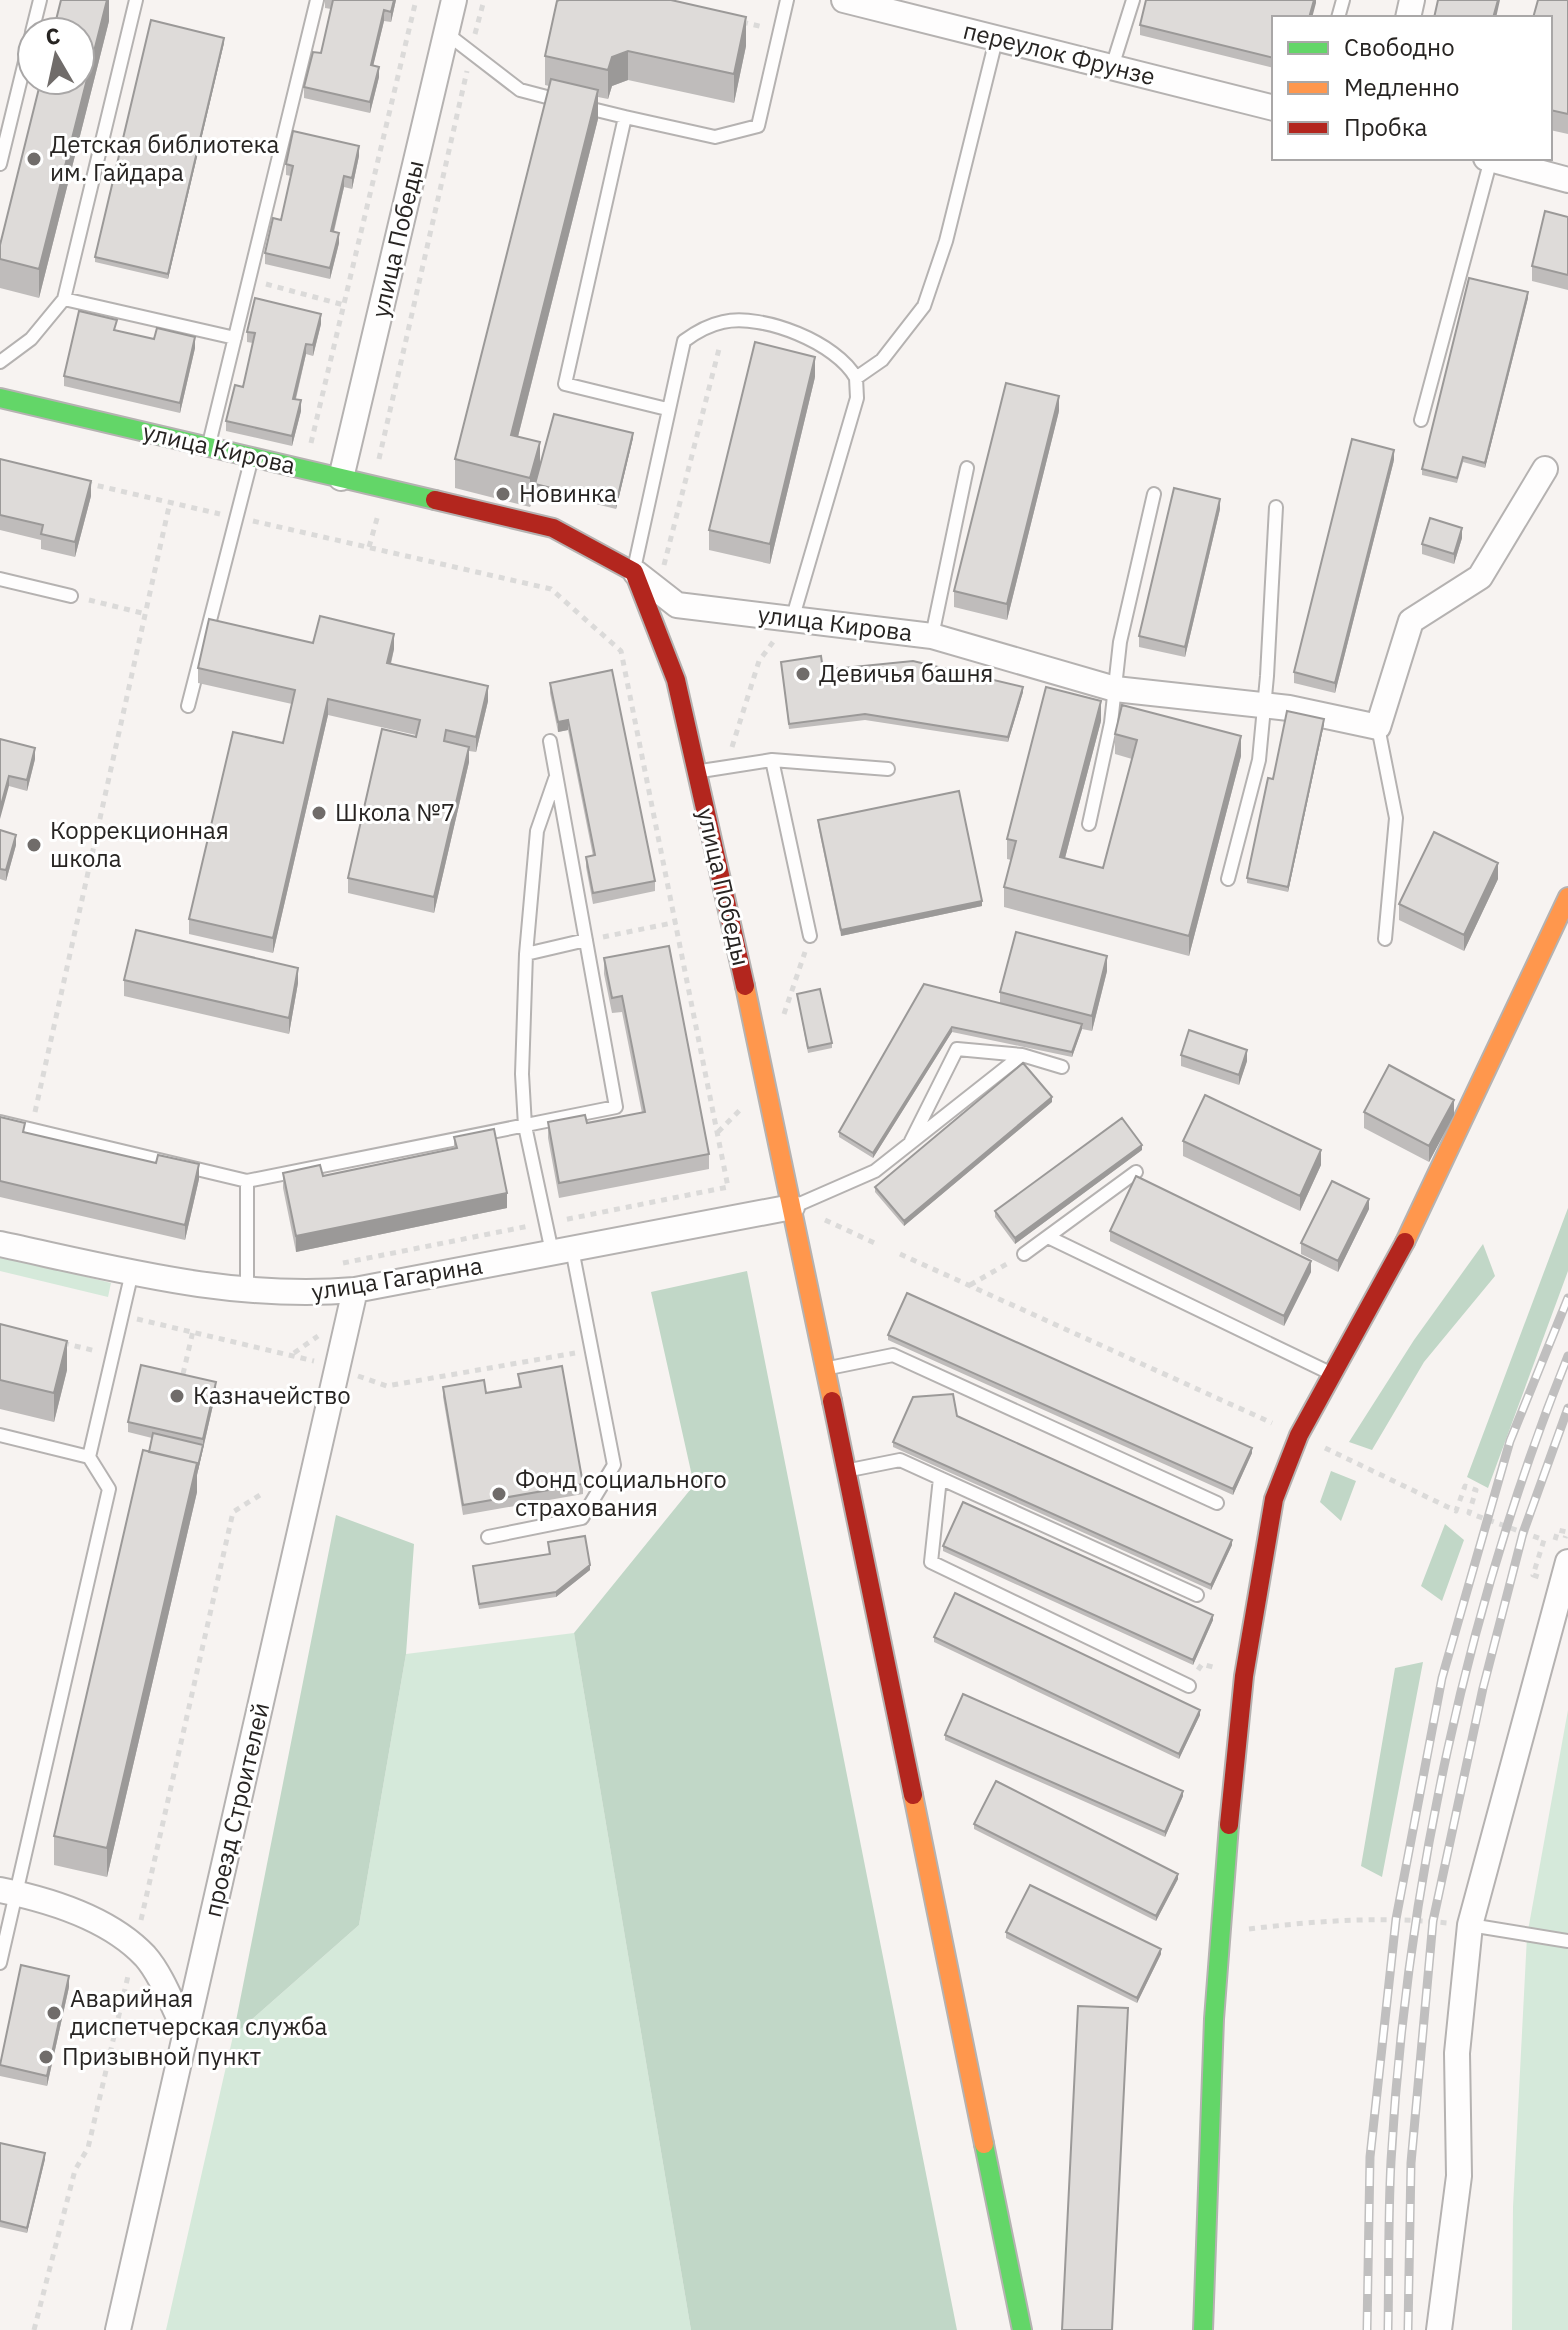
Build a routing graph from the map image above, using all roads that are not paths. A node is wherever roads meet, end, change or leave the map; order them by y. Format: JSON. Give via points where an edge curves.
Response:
{"nodes":[{"id":1,"x":136,"y":0,"type":"edge"},
{"id":2,"x":317,"y":0,"type":"edge"},
{"id":3,"x":454,"y":0,"type":"edge"},
{"id":4,"x":787,"y":0,"type":"edge"},
{"id":5,"x":844,"y":0,"type":"edge"},
{"id":6,"x":1133,"y":0,"type":"edge"},
{"id":7,"x":446,"y":33,"type":"junction"},
{"id":8,"x":996,"y":40,"type":"junction"},
{"id":9,"x":1112,"y":67,"type":"junction"},
{"id":10,"x":16,"y":96,"type":"edge"},
{"id":11,"x":1272,"y":107,"type":"edge"},
{"id":12,"x":625,"y":117,"type":"junction"},
{"id":13,"x":1487,"y":160,"type":"edge"},
{"id":14,"x":1495,"y":160,"type":"edge"},
{"id":15,"x":0,"y":164,"type":"edge"},
{"id":16,"x":1568,"y":180,"type":"edge"},
{"id":17,"x":64,"y":299,"type":"junction"},
{"id":18,"x":235,"y":338,"type":"junction"},
{"id":19,"x":0,"y":362,"type":"edge"},
{"id":20,"x":856,"y":378,"type":"junction"},
{"id":21,"x":0,"y":398,"type":"edge"},
{"id":22,"x":667,"y":409,"type":"junction"},
{"id":23,"x":1421,"y":420,"type":"dead end"},
{"id":24,"x":209,"y":446,"type":"junction"},
{"id":25,"x":252,"y":457,"type":"junction"},
{"id":26,"x":967,"y":468,"type":"dead end"},
{"id":27,"x":1545,"y":469,"type":"dead end"},
{"id":28,"x":341,"y":478,"type":"junction"},
{"id":29,"x":1154,"y":494,"type":"dead end"},
{"id":30,"x":1276,"y":507,"type":"dead end"},
{"id":31,"x":634,"y":572,"type":"junction"},
{"id":32,"x":0,"y":579,"type":"edge"},
{"id":33,"x":71,"y":596,"type":"road end"},
{"id":34,"x":792,"y":620,"type":"junction"},
{"id":35,"x":932,"y":636,"type":"junction"},
{"id":36,"x":1115,"y":689,"type":"junction"},
{"id":37,"x":1264,"y":705,"type":"junction"},
{"id":38,"x":188,"y":706,"type":"dead end"},
{"id":39,"x":1378,"y":727,"type":"junction"},
{"id":40,"x":550,"y":741,"type":"dead end"},
{"id":41,"x":772,"y":760,"type":"junction"},
{"id":42,"x":888,"y":769,"type":"dead end"},
{"id":43,"x":698,"y":771,"type":"junction"},
{"id":44,"x":556,"y":776,"type":"junction"},
{"id":45,"x":1089,"y":824,"type":"dead end"},
{"id":46,"x":1228,"y":879,"type":"dead end"},
{"id":47,"x":1568,"y":897,"type":"edge"},
{"id":48,"x":810,"y":936,"type":"dead end"},
{"id":49,"x":1385,"y":939,"type":"dead end"},
{"id":50,"x":586,"y":940,"type":"junction"},
{"id":51,"x":526,"y":954,"type":"junction"},
{"id":52,"x":1022,"y":1055,"type":"junction"},
{"id":53,"x":1062,"y":1067,"type":"dead end"},
{"id":54,"x":0,"y":1122,"type":"edge"},
{"id":55,"x":525,"y":1126,"type":"junction"},
{"id":56,"x":907,"y":1147,"type":"junction"},
{"id":57,"x":1136,"y":1172,"type":"dead end"},
{"id":58,"x":247,"y":1181,"type":"junction"},
{"id":59,"x":792,"y":1207,"type":"junction"},
{"id":60,"x":1048,"y":1237,"type":"junction"},
{"id":61,"x":0,"y":1244,"type":"edge"},
{"id":62,"x":562,"y":1251,"type":"junction"},
{"id":63,"x":1024,"y":1254,"type":"road end"},
{"id":64,"x":132,"y":1272,"type":"junction"},
{"id":65,"x":355,"y":1290,"type":"junction"},
{"id":66,"x":247,"y":1292,"type":"junction"},
{"id":67,"x":826,"y":1369,"type":"junction"},
{"id":68,"x":1332,"y":1375,"type":"junction"},
{"id":69,"x":0,"y":1435,"type":"edge"},
{"id":70,"x":89,"y":1457,"type":"junction"},
{"id":71,"x":846,"y":1470,"type":"junction"},
{"id":72,"x":940,"y":1478,"type":"junction"},
{"id":73,"x":1217,"y":1503,"type":"dead end"},
{"id":74,"x":488,"y":1537,"type":"dead end"},
{"id":75,"x":1568,"y":1562,"type":"edge"},
{"id":76,"x":1564,"y":1588,"type":"edge"},
{"id":77,"x":1197,"y":1595,"type":"dead end"},
{"id":78,"x":1189,"y":1686,"type":"dead end"},
{"id":79,"x":9,"y":1892,"type":"edge"},
{"id":80,"x":1470,"y":1925,"type":"junction"},
{"id":81,"x":1568,"y":1941,"type":"edge"},
{"id":82,"x":0,"y":1963,"type":"edge"},
{"id":83,"x":186,"y":2032,"type":"junction"},
{"id":84,"x":118,"y":2330,"type":"edge"},
{"id":85,"x":1022,"y":2330,"type":"edge"},
{"id":86,"x":1203,"y":2330,"type":"edge"},
{"id":87,"x":1439,"y":2330,"type":"edge"}],
"edges":[{"from":1,"to":17,"type":"lane"},
{"from":2,"to":18,"type":"lane"},
{"from":3,"to":7,"type":"street","name":"улица Победы"},
{"from":4,"to":12,"type":"lane","via":[[758,126],[715,137]]},
{"from":5,"to":8,"type":"street","name":"переулок Фрунзе"},
{"from":6,"to":9,"type":"lane"},
{"from":7,"to":12,"type":"lane","via":[[520,90]]},
{"from":7,"to":28,"type":"street","name":"улица Победы"},
{"from":8,"to":9,"type":"street","name":"переулок Фрунзе"},
{"from":8,"to":20,"type":"lane","via":[[946,241],[924,306],[882,360]]},
{"from":9,"to":11,"type":"street","name":"переулок Фрунзе"},
{"from":10,"to":15,"type":"lane"},
{"from":12,"to":22,"type":"lane","via":[[565,384]]},
{"from":13,"to":23,"type":"lane"},
{"from":14,"to":16,"type":"street"},
{"from":17,"to":18,"type":"lane"},
{"from":17,"to":19,"type":"lane","via":[[31,339]]},
{"from":18,"to":24,"type":"lane"},
{"from":20,"to":22,"type":"lane","via":[[849,365],[808,338],[782,327],[726,321],[684,341]]},
{"from":20,"to":34,"type":"lane","via":[[857,398]]},
{"from":21,"to":24,"type":"street","name":"улица Кирова"},
{"from":22,"to":31,"type":"lane"},
{"from":24,"to":25,"type":"street","name":"улица Кирова"},
{"from":25,"to":28,"type":"street","name":"улица Кирова"},
{"from":25,"to":38,"type":"lane"},
{"from":26,"to":35,"type":"lane"},
{"from":27,"to":39,"type":"street","via":[[1480,577],[1411,621]]},
{"from":28,"to":31,"type":"street","name":"улица Кирова","via":[[553,528]]},
{"from":29,"to":36,"type":"lane","via":[[1120,642]]},
{"from":30,"to":37,"type":"lane"},
{"from":31,"to":34,"type":"street","name":"улица Кирова","via":[[677,605]]},
{"from":31,"to":43,"type":"street","name":"улица Победы","via":[[676,680]]},
{"from":32,"to":33,"type":"lane"},
{"from":34,"to":35,"type":"street","name":"улица Кирова"},
{"from":35,"to":36,"type":"street","name":"улица Кирова"},
{"from":36,"to":37,"type":"street","name":"улица Кирова"},
{"from":36,"to":45,"type":"lane"},
{"from":37,"to":39,"type":"street","name":"улица Кирова"},
{"from":37,"to":46,"type":"lane","via":[[1259,760]]},
{"from":39,"to":49,"type":"lane","via":[[1396,818]]},
{"from":40,"to":44,"type":"lane"},
{"from":41,"to":42,"type":"lane"},
{"from":41,"to":43,"type":"lane"},
{"from":41,"to":48,"type":"lane"},
{"from":43,"to":59,"type":"street","name":"улица Победы"},
{"from":44,"to":50,"type":"lane"},
{"from":44,"to":51,"type":"lane","via":[[537,831]]},
{"from":47,"to":68,"type":"street","via":[[1417,1221]]},
{"from":50,"to":51,"type":"lane"},
{"from":50,"to":55,"type":"lane","via":[[616,1107]]},
{"from":51,"to":55,"type":"lane"},
{"from":52,"to":53,"type":"lane"},
{"from":52,"to":56,"type":"lane"},
{"from":52,"to":56,"type":"lane","via":[[957,1049]]},
{"from":54,"to":58,"type":"lane"},
{"from":55,"to":58,"type":"lane"},
{"from":55,"to":62,"type":"lane","via":[[546,1223]]},
{"from":56,"to":59,"type":"lane","via":[[875,1171]]},
{"from":57,"to":60,"type":"lane"},
{"from":58,"to":66,"type":"lane"},
{"from":59,"to":62,"type":"street","name":"улица Гагарина"},
{"from":59,"to":67,"type":"street","name":"улица Победы"},
{"from":60,"to":63,"type":"lane"},
{"from":60,"to":68,"type":"lane"},
{"from":61,"to":64,"type":"street","name":"улица Гагарина"},
{"from":62,"to":65,"type":"street","name":"улица Гагарина"},
{"from":62,"to":74,"type":"lane","via":[[614,1465],[582,1518]]},
{"from":64,"to":66,"type":"street","name":"улица Гагарина"},
{"from":64,"to":70,"type":"lane"},
{"from":65,"to":66,"type":"street","name":"улица Гагарина"},
{"from":65,"to":83,"type":"street","name":"проезд Строителей"},
{"from":67,"to":71,"type":"street","name":"улица Победы"},
{"from":67,"to":73,"type":"lane","via":[[893,1355]]},
{"from":68,"to":86,"type":"street","via":[[1299,1435],[1274,1499],[1244,1676],[1221,1933]]},
{"from":69,"to":70,"type":"lane"},
{"from":70,"to":79,"type":"lane","via":[[109,1489]]},
{"from":71,"to":72,"type":"lane","via":[[900,1460]]},
{"from":71,"to":85,"type":"street","name":"улица Победы"},
{"from":72,"to":77,"type":"lane"},
{"from":72,"to":78,"type":"lane","via":[[931,1562]]},
{"from":75,"to":76,"type":"street"},
{"from":76,"to":80,"type":"street"},
{"from":79,"to":82,"type":"lane"},
{"from":79,"to":83,"type":"street","via":[[76,1912],[113,1930],[146,1957]]},
{"from":80,"to":81,"type":"lane"},
{"from":80,"to":87,"type":"street","via":[[1457,2053],[1459,2176]]},
{"from":83,"to":84,"type":"street","name":"проезд Строителей"}]}
